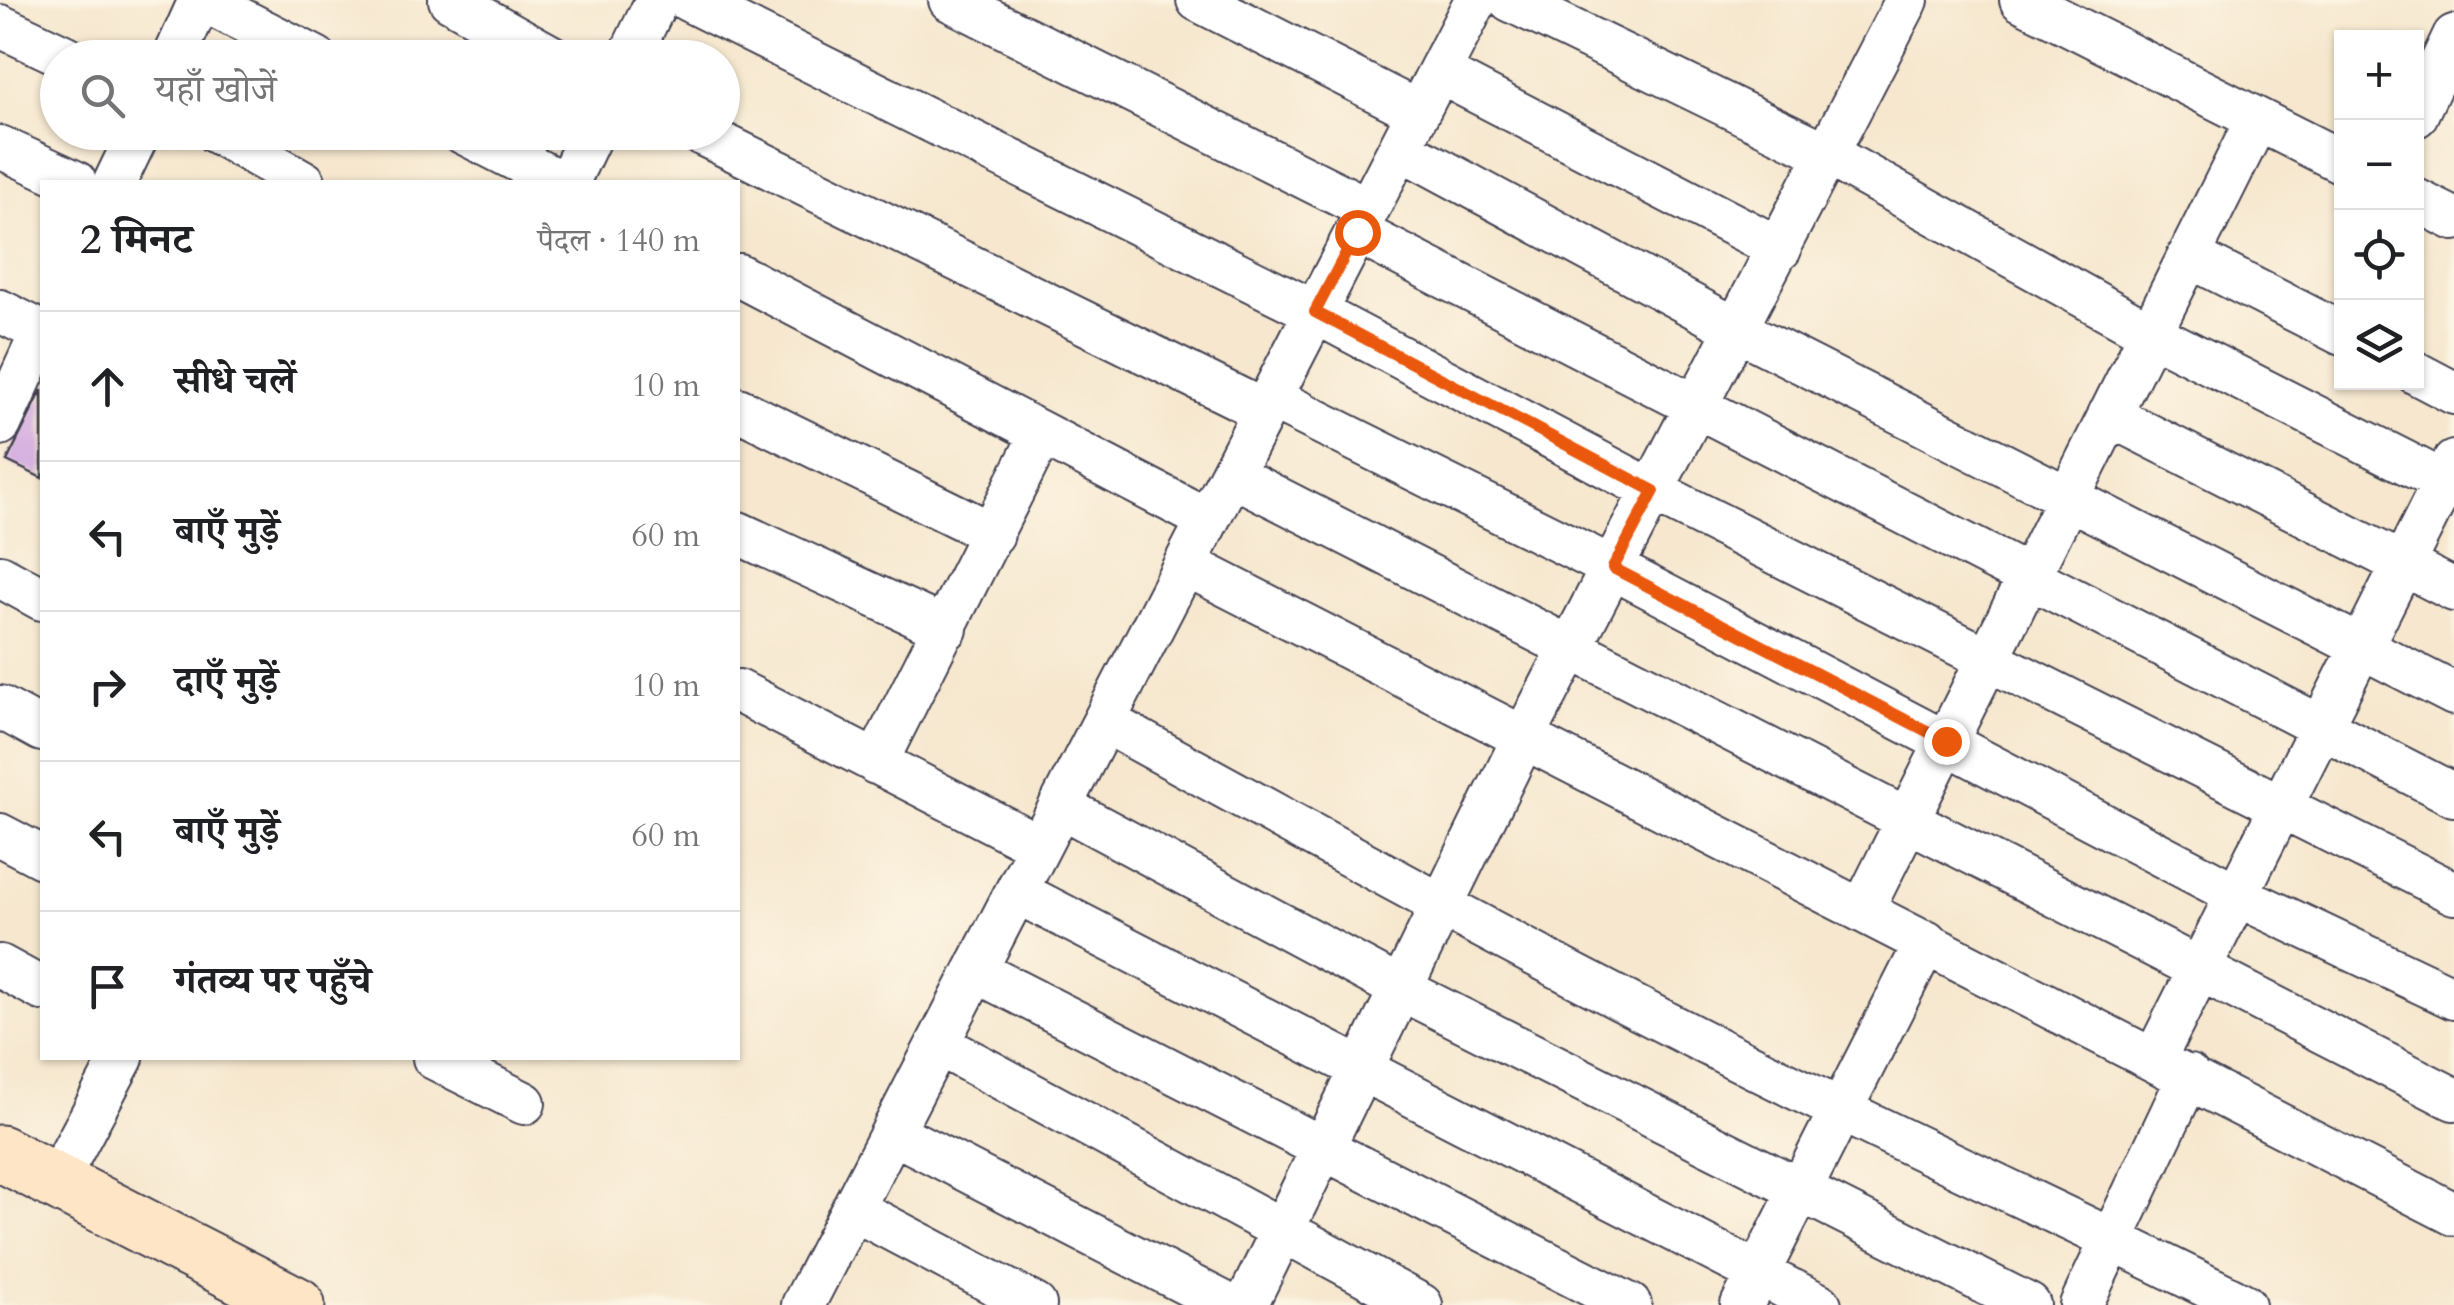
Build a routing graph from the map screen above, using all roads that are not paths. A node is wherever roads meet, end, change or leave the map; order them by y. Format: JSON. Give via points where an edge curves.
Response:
{"nodes":[{"id":1,"x":202,"y":0,"type":"edge"},
{"id":2,"x":450,"y":0,"type":"edge"},
{"id":3,"x":657,"y":0,"type":"edge"},
{"id":4,"x":688,"y":0,"type":"edge"},
{"id":5,"x":950,"y":0,"type":"edge"},
{"id":6,"x":1198,"y":0,"type":"edge"},
{"id":7,"x":1510,"y":0,"type":"edge"},
{"id":8,"x":1908,"y":0,"type":"edge"},
{"id":9,"x":2021,"y":0,"type":"edge"},
{"id":10,"x":1465,"y":4,"type":"edge"},
{"id":11,"x":0,"y":26,"type":"edge"},
{"id":12,"x":2454,"y":36,"type":"edge"},
{"id":13,"x":183,"y":40,"type":"edge"},
{"id":14,"x":281,"y":40,"type":"edge"},
{"id":15,"x":522,"y":40,"type":"edge"},
{"id":16,"x":638,"y":40,"type":"edge"},
{"id":17,"x":40,"y":45,"type":"edge"},
{"id":18,"x":1439,"y":72,"type":"junction"},
{"id":19,"x":2424,"y":99,"type":"edge"},
{"id":20,"x":2257,"y":120,"type":"junction"},
{"id":21,"x":1409,"y":130,"type":"junction"},
{"id":22,"x":0,"y":147,"type":"edge"},
{"id":23,"x":130,"y":150,"type":"edge"},
{"id":24,"x":248,"y":150,"type":"edge"},
{"id":25,"x":497,"y":150,"type":"edge"},
{"id":26,"x":583,"y":150,"type":"edge"},
{"id":27,"x":736,"y":150,"type":"edge"},
{"id":28,"x":1829,"y":155,"type":"junction"},
{"id":29,"x":2334,"y":158,"type":"edge"},
{"id":30,"x":71,"y":180,"type":"edge"},
{"id":31,"x":116,"y":180,"type":"edge"},
{"id":32,"x":300,"y":180,"type":"edge"},
{"id":33,"x":556,"y":180,"type":"edge"},
{"id":34,"x":569,"y":180,"type":"edge"},
{"id":35,"x":2424,"y":204,"type":"edge"},
{"id":36,"x":2454,"y":219,"type":"edge"},
{"id":37,"x":1362,"y":221,"type":"junction"},
{"id":38,"x":1780,"y":249,"type":"junction"},
{"id":39,"x":2189,"y":256,"type":"junction"},
{"id":40,"x":740,"y":277,"type":"edge"},
{"id":41,"x":0,"y":311,"type":"edge"},
{"id":42,"x":1315,"y":312,"type":"junction"},
{"id":43,"x":1738,"y":330,"type":"junction"},
{"id":44,"x":2334,"y":330,"type":"edge"},
{"id":45,"x":40,"y":331,"type":"edge"},
{"id":46,"x":2150,"y":334,"type":"junction"},
{"id":47,"x":40,"y":336,"type":"edge"},
{"id":48,"x":2424,"y":377,"type":"edge"},
{"id":49,"x":2454,"y":392,"type":"edge"},
{"id":50,"x":1268,"y":405,"type":"junction"},
{"id":51,"x":1697,"y":408,"type":"junction"},
{"id":52,"x":740,"y":410,"type":"edge"},
{"id":53,"x":2109,"y":415,"type":"junction"},
{"id":54,"x":0,"y":424,"type":"edge"},
{"id":55,"x":1041,"y":435,"type":"junction"},
{"id":56,"x":1232,"y":475,"type":"junction"},
{"id":57,"x":2451,"y":477,"type":"edge"},
{"id":58,"x":1654,"y":491,"type":"junction"},
{"id":59,"x":2068,"y":498,"type":"junction"},
{"id":60,"x":1208,"y":520,"type":"junction"},
{"id":61,"x":740,"y":534,"type":"edge"},
{"id":62,"x":993,"y":534,"type":"junction"},
{"id":63,"x":1185,"y":564,"type":"junction"},
{"id":64,"x":2402,"y":565,"type":"junction"},
{"id":65,"x":1613,"y":568,"type":"junction"},
{"id":66,"x":0,"y":576,"type":"edge"},
{"id":67,"x":2028,"y":578,"type":"junction"},
{"id":68,"x":2454,"y":590,"type":"edge"},
{"id":69,"x":40,"y":598,"type":"edge"},
{"id":70,"x":946,"y":629,"type":"junction"},
{"id":71,"x":1571,"y":648,"type":"junction"},
{"id":72,"x":2362,"y":648,"type":"junction"},
{"id":73,"x":1987,"y":659,"type":"junction"},
{"id":74,"x":740,"y":692,"type":"edge"},
{"id":75,"x":2454,"y":694,"type":"edge"},
{"id":76,"x":0,"y":707,"type":"edge"},
{"id":77,"x":1104,"y":721,"type":"junction"},
{"id":78,"x":40,"y":729,"type":"edge"},
{"id":79,"x":2322,"y":730,"type":"junction"},
{"id":80,"x":1524,"y":737,"type":"junction"},
{"id":81,"x":1946,"y":741,"type":"junction"},
{"id":82,"x":876,"y":763,"type":"junction"},
{"id":83,"x":2454,"y":796,"type":"edge"},
{"id":84,"x":1060,"y":806,"type":"junction"},
{"id":85,"x":2283,"y":807,"type":"junction"},
{"id":86,"x":1907,"y":820,"type":"junction"},
{"id":87,"x":0,"y":835,"type":"edge"},
{"id":88,"x":1040,"y":846,"type":"junction"},
{"id":89,"x":40,"y":856,"type":"edge"},
{"id":90,"x":1016,"y":892,"type":"junction"},
{"id":91,"x":2454,"y":893,"type":"edge"},
{"id":92,"x":2239,"y":896,"type":"junction"},
{"id":93,"x":1441,"y":907,"type":"junction"},
{"id":94,"x":1863,"y":910,"type":"junction"},
{"id":95,"x":1926,"y":942,"type":"junction"},
{"id":96,"x":0,"y":966,"type":"edge"},
{"id":97,"x":976,"y":971,"type":"junction"},
{"id":98,"x":2202,"y":971,"type":"junction"},
{"id":99,"x":40,"y":988,"type":"edge"},
{"id":100,"x":1401,"y":989,"type":"junction"},
{"id":101,"x":2454,"y":998,"type":"edge"},
{"id":102,"x":938,"y":1044,"type":"junction"},
{"id":103,"x":121,"y":1060,"type":"edge"},
{"id":104,"x":438,"y":1060,"type":"edge"},
{"id":105,"x":1363,"y":1066,"type":"junction"},
{"id":106,"x":2172,"y":1067,"type":"junction"},
{"id":107,"x":2454,"y":1099,"type":"edge"},
{"id":108,"x":524,"y":1103,"type":"dead end"},
{"id":109,"x":1841,"y":1110,"type":"junction"},
{"id":110,"x":892,"y":1132,"type":"junction"},
{"id":111,"x":1323,"y":1148,"type":"junction"},
{"id":112,"x":0,"y":1153,"type":"edge"},
{"id":113,"x":56,"y":1182,"type":"junction"},
{"id":114,"x":1800,"y":1192,"type":"junction"},
{"id":115,"x":853,"y":1209,"type":"junction"},
{"id":116,"x":2454,"y":1214,"type":"edge"},
{"id":117,"x":1282,"y":1232,"type":"junction"},
{"id":118,"x":2113,"y":1238,"type":"junction"},
{"id":119,"x":1750,"y":1290,"type":"edge"},
{"id":120,"x":814,"y":1301,"type":"edge"},
{"id":121,"x":297,"y":1305,"type":"edge"},
{"id":122,"x":1035,"y":1305,"type":"edge"},
{"id":123,"x":1228,"y":1305,"type":"edge"},
{"id":124,"x":1246,"y":1305,"type":"edge"},
{"id":125,"x":1421,"y":1305,"type":"edge"},
{"id":126,"x":1630,"y":1305,"type":"edge"},
{"id":127,"x":1820,"y":1305,"type":"edge"},
{"id":128,"x":2029,"y":1305,"type":"edge"},
{"id":129,"x":2081,"y":1305,"type":"edge"},
{"id":130,"x":2244,"y":1305,"type":"edge"}],
"edges":[{"from":1,"to":13,"type":"street"},
{"from":1,"to":14,"type":"street"},
{"from":2,"to":15,"type":"street"},
{"from":3,"to":16,"type":"street"},
{"from":4,"to":42,"type":"street"},
{"from":5,"to":37,"type":"street"},
{"from":6,"to":21,"type":"street"},
{"from":7,"to":28,"type":"street"},
{"from":8,"to":28,"type":"street"},
{"from":9,"to":20,"type":"street"},
{"from":10,"to":18,"type":"street"},
{"from":11,"to":17,"type":"street"},
{"from":12,"to":19,"type":"street"},
{"from":18,"to":21,"type":"street"},
{"from":18,"to":38,"type":"street"},
{"from":20,"to":29,"type":"street"},
{"from":20,"to":39,"type":"street"},
{"from":21,"to":37,"type":"street"},
{"from":21,"to":43,"type":"street"},
{"from":22,"to":30,"type":"street"},
{"from":23,"to":31,"type":"street"},
{"from":24,"to":32,"type":"street"},
{"from":25,"to":33,"type":"street"},
{"from":26,"to":34,"type":"street"},
{"from":27,"to":50,"type":"street"},
{"from":28,"to":38,"type":"street"},
{"from":28,"to":46,"type":"street"},
{"from":35,"to":36,"type":"street"},
{"from":37,"to":42,"type":"street"},
{"from":37,"to":51,"type":"street"},
{"from":38,"to":43,"type":"street"},
{"from":39,"to":44,"type":"street"},
{"from":39,"to":46,"type":"street"},
{"from":40,"to":55,"type":"street"},
{"from":41,"to":45,"type":"street"},
{"from":42,"to":50,"type":"street"},
{"from":42,"to":58,"type":"street"},
{"from":43,"to":51,"type":"street"},
{"from":43,"to":59,"type":"street"},
{"from":46,"to":53,"type":"street"},
{"from":46,"to":57,"type":"street"},
{"from":47,"to":54,"type":"street"},
{"from":48,"to":49,"type":"street"},
{"from":50,"to":56,"type":"street"},
{"from":50,"to":65,"type":"street"},
{"from":51,"to":58,"type":"street"},
{"from":51,"to":67,"type":"street"},
{"from":52,"to":62,"type":"street"},
{"from":53,"to":59,"type":"street"},
{"from":53,"to":64,"type":"street"},
{"from":55,"to":60,"type":"street"},
{"from":55,"to":62,"type":"street"},
{"from":56,"to":60,"type":"street"},
{"from":56,"to":71,"type":"street"},
{"from":57,"to":64,"type":"street"},
{"from":58,"to":65,"type":"street"},
{"from":58,"to":73,"type":"street"},
{"from":59,"to":67,"type":"street"},
{"from":59,"to":72,"type":"street"},
{"from":60,"to":63,"type":"street"},
{"from":61,"to":70,"type":"street"},
{"from":62,"to":70,"type":"street"},
{"from":63,"to":77,"type":"street"},
{"from":63,"to":80,"type":"street"},
{"from":64,"to":68,"type":"street"},
{"from":64,"to":72,"type":"street"},
{"from":65,"to":71,"type":"street"},
{"from":65,"to":81,"type":"street"},
{"from":66,"to":69,"type":"street"},
{"from":67,"to":73,"type":"street"},
{"from":67,"to":79,"type":"street"},
{"from":70,"to":82,"type":"street"},
{"from":71,"to":80,"type":"street"},
{"from":71,"to":86,"type":"street"},
{"from":72,"to":75,"type":"street"},
{"from":72,"to":79,"type":"street"},
{"from":73,"to":81,"type":"street"},
{"from":73,"to":85,"type":"street"},
{"from":74,"to":82,"type":"street"},
{"from":76,"to":78,"type":"street"},
{"from":77,"to":84,"type":"street"},
{"from":77,"to":93,"type":"street"},
{"from":79,"to":83,"type":"street"},
{"from":79,"to":85,"type":"street"},
{"from":80,"to":93,"type":"street"},
{"from":80,"to":94,"type":"street"},
{"from":81,"to":86,"type":"street"},
{"from":81,"to":92,"type":"street"},
{"from":82,"to":88,"type":"street"},
{"from":84,"to":88,"type":"street"},
{"from":84,"to":100,"type":"street"},
{"from":85,"to":91,"type":"street"},
{"from":85,"to":92,"type":"street"},
{"from":86,"to":94,"type":"street"},
{"from":86,"to":98,"type":"street"},
{"from":87,"to":89,"type":"street"},
{"from":88,"to":90,"type":"street"},
{"from":90,"to":97,"type":"street"},
{"from":90,"to":105,"type":"street"},
{"from":92,"to":98,"type":"street"},
{"from":92,"to":101,"type":"street"},
{"from":93,"to":100,"type":"street"},
{"from":93,"to":109,"type":"street"},
{"from":94,"to":95,"type":"street"},
{"from":95,"to":106,"type":"street"},
{"from":95,"to":109,"type":"street"},
{"from":96,"to":99,"type":"street"},
{"from":97,"to":102,"type":"street"},
{"from":97,"to":111,"type":"street"},
{"from":98,"to":106,"type":"street"},
{"from":98,"to":107,"type":"street"},
{"from":100,"to":105,"type":"street"},
{"from":100,"to":114,"type":"street"},
{"from":102,"to":110,"type":"street"},
{"from":102,"to":117,"type":"street"},
{"from":103,"to":113,"type":"street"},
{"from":104,"to":108,"type":"street"},
{"from":105,"to":111,"type":"street"},
{"from":105,"to":119,"type":"street"},
{"from":106,"to":116,"type":"street"},
{"from":106,"to":118,"type":"street"},
{"from":109,"to":114,"type":"street"},
{"from":109,"to":118,"type":"street"},
{"from":110,"to":115,"type":"street"},
{"from":110,"to":123,"type":"street"},
{"from":111,"to":117,"type":"street"},
{"from":111,"to":126,"type":"street"},
{"from":112,"to":113,"type":"street"},
{"from":113,"to":121,"type":"street"},
{"from":114,"to":119,"type":"street"},
{"from":114,"to":128,"type":"street"},
{"from":115,"to":120,"type":"street"},
{"from":115,"to":122,"type":"street"},
{"from":117,"to":124,"type":"street"},
{"from":117,"to":125,"type":"street"},
{"from":118,"to":129,"type":"street"},
{"from":118,"to":130,"type":"street"},
{"from":119,"to":127,"type":"street"}]}
